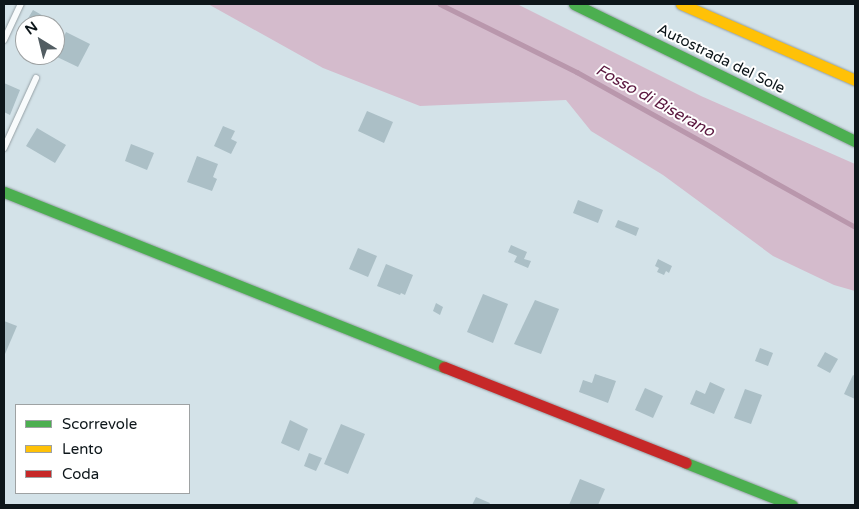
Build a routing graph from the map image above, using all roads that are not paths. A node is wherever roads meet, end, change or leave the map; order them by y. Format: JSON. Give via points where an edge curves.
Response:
{"nodes":[{"id":1,"x":21,"y":4,"type":"edge"},
{"id":2,"x":574,"y":4,"type":"edge"},
{"id":3,"x":681,"y":4,"type":"edge"},
{"id":4,"x":4,"y":40,"type":"edge"},
{"id":5,"x":36,"y":78,"type":"dead end"},
{"id":6,"x":855,"y":80,"type":"edge"},
{"id":7,"x":855,"y":141,"type":"edge"},
{"id":8,"x":4,"y":148,"type":"edge"},
{"id":9,"x":4,"y":192,"type":"edge"},
{"id":10,"x":792,"y":505,"type":"edge"}],
"edges":[{"from":1,"to":4,"type":"lane"},
{"from":2,"to":7,"type":"main road","name":"Autostrada del Sole"},
{"from":3,"to":6,"type":"main road"},
{"from":5,"to":8,"type":"lane"},
{"from":9,"to":10,"type":"main road"}]}
